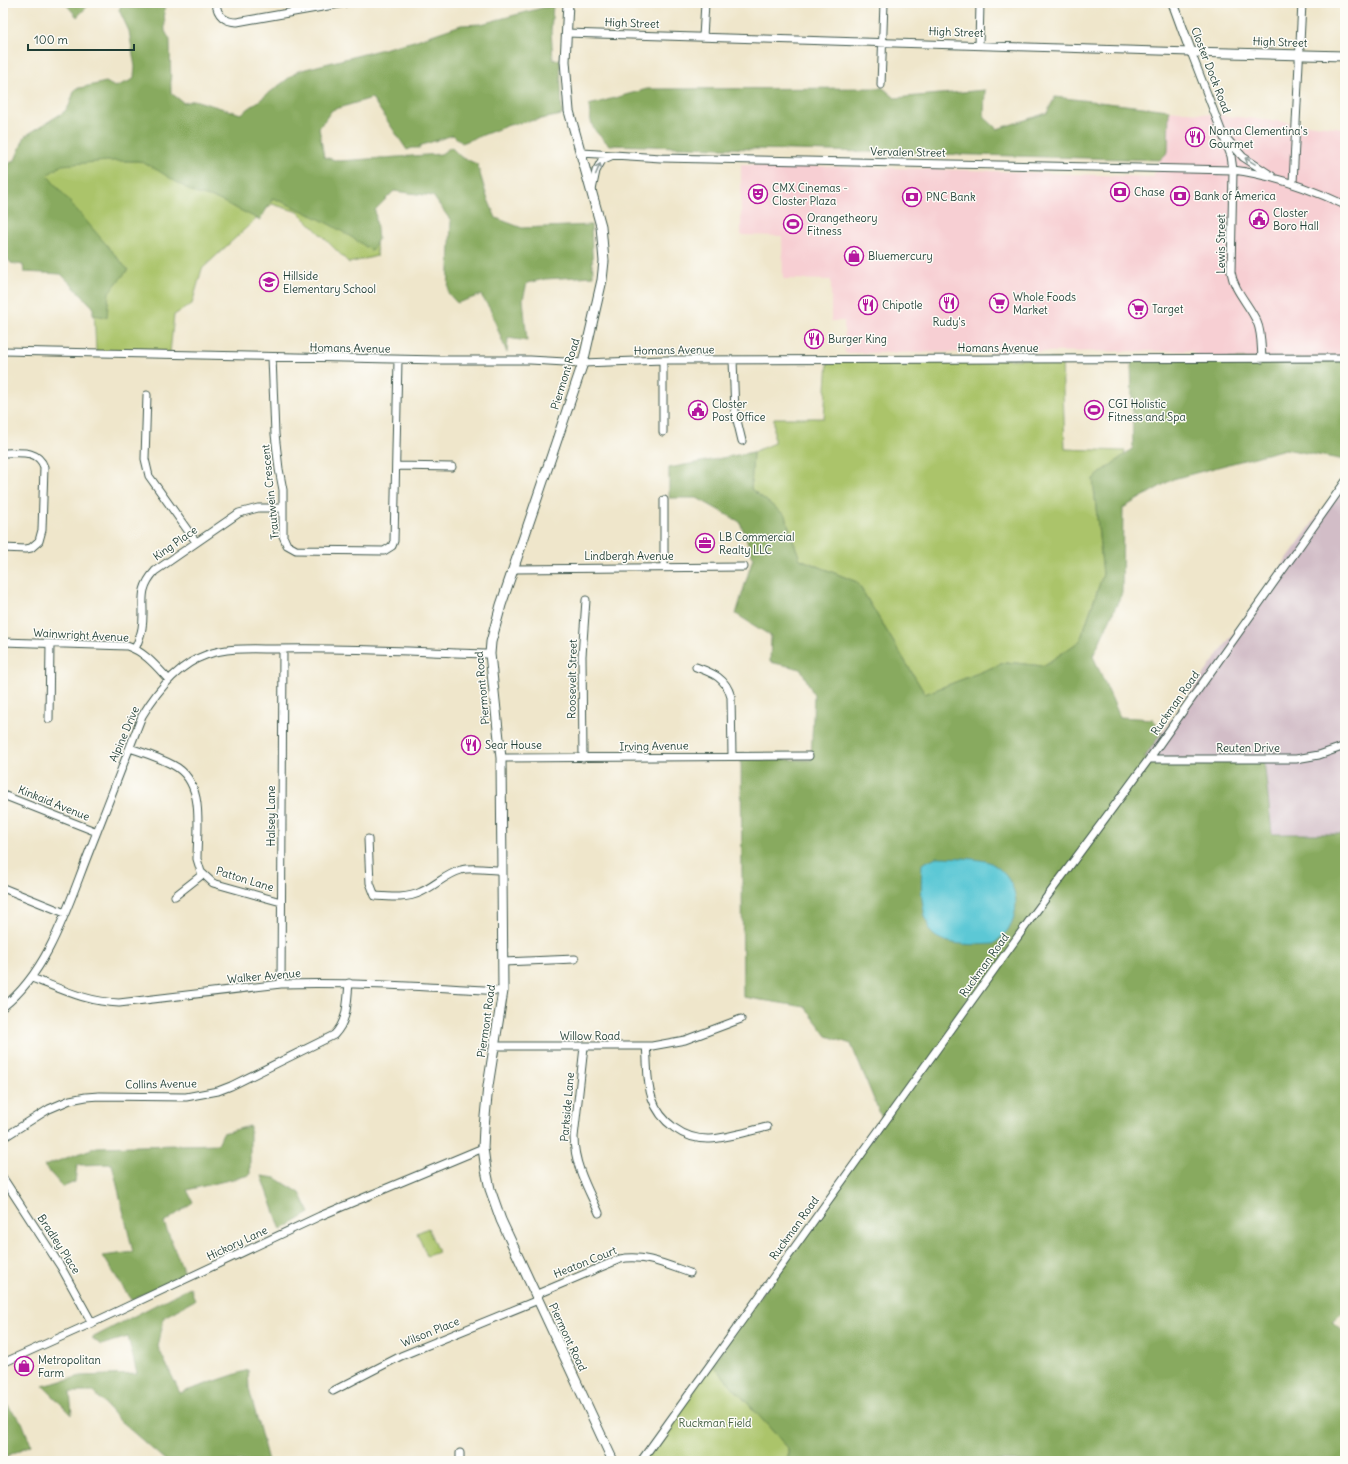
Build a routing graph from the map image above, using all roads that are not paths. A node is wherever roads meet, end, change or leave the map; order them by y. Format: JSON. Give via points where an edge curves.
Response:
{"nodes":[{"id":1,"x":216,"y":3,"type":"edge"},
{"id":2,"x":345,"y":3,"type":"edge"},
{"id":3,"x":568,"y":3,"type":"edge"},
{"id":4,"x":704,"y":3,"type":"edge"},
{"id":5,"x":884,"y":3,"type":"edge"},
{"id":6,"x":980,"y":3,"type":"edge"},
{"id":7,"x":1173,"y":3,"type":"edge"},
{"id":8,"x":1302,"y":3,"type":"edge"},
{"id":9,"x":318,"y":5,"type":"edge"},
{"id":10,"x":566,"y":33,"type":"junction"},
{"id":11,"x":703,"y":37,"type":"junction"},
{"id":12,"x":883,"y":42,"type":"junction"},
{"id":13,"x":979,"y":45,"type":"junction"},
{"id":14,"x":1191,"y":52,"type":"junction"},
{"id":15,"x":1300,"y":55,"type":"junction"},
{"id":16,"x":1345,"y":56,"type":"edge"},
{"id":17,"x":881,"y":85,"type":"dead end"},
{"id":18,"x":3,"y":92,"type":"edge"},
{"id":19,"x":3,"y":98,"type":"edge"},
{"id":20,"x":1223,"y":133,"type":"junction"},
{"id":21,"x":582,"y":153,"type":"junction"},
{"id":22,"x":613,"y":155,"type":"junction"},
{"id":23,"x":1233,"y":170,"type":"junction"},
{"id":24,"x":1273,"y":178,"type":"junction"},
{"id":25,"x":1293,"y":183,"type":"junction"},
{"id":26,"x":592,"y":190,"type":"junction"},
{"id":27,"x":1345,"y":205,"type":"edge"},
{"id":28,"x":3,"y":351,"type":"edge"},
{"id":29,"x":272,"y":357,"type":"junction"},
{"id":30,"x":1345,"y":358,"type":"edge"},
{"id":31,"x":1262,"y":359,"type":"junction"},
{"id":32,"x":398,"y":360,"type":"junction"},
{"id":33,"x":663,"y":360,"type":"junction"},
{"id":34,"x":733,"y":360,"type":"junction"},
{"id":35,"x":583,"y":363,"type":"junction"},
{"id":36,"x":147,"y":395,"type":"dead end"},
{"id":37,"x":663,"y":432,"type":"dead end"},
{"id":38,"x":742,"y":442,"type":"dead end"},
{"id":39,"x":3,"y":452,"type":"edge"},
{"id":40,"x":396,"y":466,"type":"junction"},
{"id":41,"x":452,"y":467,"type":"dead end"},
{"id":42,"x":1345,"y":482,"type":"edge"},
{"id":43,"x":664,"y":500,"type":"dead end"},
{"id":44,"x":283,"y":508,"type":"junction"},
{"id":45,"x":196,"y":542,"type":"junction"},
{"id":46,"x":3,"y":548,"type":"edge"},
{"id":47,"x":664,"y":567,"type":"junction"},
{"id":48,"x":744,"y":567,"type":"dead end"},
{"id":49,"x":514,"y":569,"type":"junction"},
{"id":50,"x":586,"y":600,"type":"dead end"},
{"id":51,"x":3,"y":642,"type":"edge"},
{"id":52,"x":50,"y":644,"type":"junction"},
{"id":53,"x":134,"y":649,"type":"junction"},
{"id":54,"x":283,"y":649,"type":"junction"},
{"id":55,"x":490,"y":654,"type":"junction"},
{"id":56,"x":696,"y":667,"type":"dead end"},
{"id":57,"x":169,"y":680,"type":"junction"},
{"id":58,"x":49,"y":719,"type":"dead end"},
{"id":59,"x":1345,"y":746,"type":"edge"},
{"id":60,"x":130,"y":748,"type":"junction"},
{"id":61,"x":732,"y":756,"type":"junction"},
{"id":62,"x":809,"y":756,"type":"dead end"},
{"id":63,"x":501,"y":758,"type":"junction"},
{"id":64,"x":583,"y":758,"type":"junction"},
{"id":65,"x":1149,"y":759,"type":"junction"},
{"id":66,"x":3,"y":795,"type":"edge"},
{"id":67,"x":97,"y":832,"type":"junction"},
{"id":68,"x":368,"y":839,"type":"dead end"},
{"id":69,"x":501,"y":870,"type":"junction"},
{"id":70,"x":203,"y":874,"type":"junction"},
{"id":71,"x":3,"y":888,"type":"edge"},
{"id":72,"x":175,"y":896,"type":"dead end"},
{"id":73,"x":281,"y":902,"type":"junction"},
{"id":74,"x":65,"y":914,"type":"junction"},
{"id":75,"x":575,"y":960,"type":"dead end"},
{"id":76,"x":503,"y":962,"type":"junction"},
{"id":77,"x":32,"y":978,"type":"junction"},
{"id":78,"x":349,"y":983,"type":"junction"},
{"id":79,"x":281,"y":984,"type":"junction"},
{"id":80,"x":503,"y":992,"type":"junction"},
{"id":81,"x":3,"y":1007,"type":"edge"},
{"id":82,"x":741,"y":1019,"type":"dead end"},
{"id":83,"x":494,"y":1046,"type":"junction"},
{"id":84,"x":646,"y":1046,"type":"junction"},
{"id":85,"x":584,"y":1047,"type":"junction"},
{"id":86,"x":767,"y":1127,"type":"dead end"},
{"id":87,"x":3,"y":1138,"type":"edge"},
{"id":88,"x":483,"y":1148,"type":"junction"},
{"id":89,"x":3,"y":1178,"type":"edge"},
{"id":90,"x":599,"y":1213,"type":"dead end"},
{"id":91,"x":690,"y":1273,"type":"dead end"},
{"id":92,"x":536,"y":1297,"type":"junction"},
{"id":93,"x":92,"y":1323,"type":"junction"},
{"id":94,"x":3,"y":1363,"type":"edge"},
{"id":95,"x":333,"y":1391,"type":"dead end"},
{"id":96,"x":613,"y":1461,"type":"edge"},
{"id":97,"x":641,"y":1461,"type":"edge"}],
"edges":[{"from":1,"to":9,"type":"street","via":[[221,17],[231,22]]},
{"from":2,"to":9,"type":"street"},
{"from":3,"to":10,"type":"main road","name":"Piermont Road"},
{"from":4,"to":11,"type":"street"},
{"from":5,"to":12,"type":"street"},
{"from":6,"to":13,"type":"street"},
{"from":7,"to":14,"type":"main road","name":"Closter Dock Road"},
{"from":8,"to":15,"type":"street"},
{"from":10,"to":11,"type":"street","name":"High Street"},
{"from":10,"to":21,"type":"main road","name":"Piermont Road","via":[[565,61],[569,111]]},
{"from":11,"to":12,"type":"street","name":"High Street"},
{"from":12,"to":13,"type":"street","name":"High Street"},
{"from":12,"to":17,"type":"street"},
{"from":13,"to":14,"type":"street","name":"High Street"},
{"from":14,"to":15,"type":"main road","name":"High Street"},
{"from":14,"to":20,"type":"street","name":"Closter Dock Road"},
{"from":15,"to":16,"type":"main road","name":"High Street"},
{"from":15,"to":25,"type":"street"},
{"from":18,"to":19,"type":"street"},
{"from":20,"to":23,"type":"street","name":"Closter Dock Road"},
{"from":24,"to":20,"type":"street","one_way":true,"via":[[1243,157]]},
{"from":21,"to":22,"type":"street","name":"Vervalen Street"},
{"from":21,"to":26,"type":"main road","name":"Piermont Road"},
{"from":22,"to":23,"type":"street","name":"Vervalen Street"},
{"from":26,"to":22,"type":"street","one_way":true,"via":[[596,171],[602,160]]},
{"from":23,"to":24,"type":"street"},
{"from":23,"to":31,"type":"street","name":"Lewis Street","via":[[1230,272],[1232,281],[1257,322]]},
{"from":24,"to":25,"type":"street"},
{"from":25,"to":27,"type":"street"},
{"from":26,"to":35,"type":"main road","name":"Piermont Road","via":[[601,226],[604,261],[601,286]]},
{"from":28,"to":29,"type":"street","name":"Homans Avenue"},
{"from":29,"to":32,"type":"street","name":"Homans Avenue"},
{"from":29,"to":44,"type":"street","name":"Trautwein Crescent","via":[[274,413]]},
{"from":30,"to":31,"type":"street","name":"Homans Avenue"},
{"from":31,"to":34,"type":"street","name":"Homans Avenue"},
{"from":32,"to":35,"type":"street","name":"Homans Avenue","via":[[530,360]]},
{"from":32,"to":40,"type":"street","name":"Trautwein Crescent"},
{"from":33,"to":34,"type":"street","name":"Homans Avenue"},
{"from":33,"to":35,"type":"street","name":"Homans Avenue"},
{"from":33,"to":37,"type":"street"},
{"from":34,"to":38,"type":"street","via":[[735,412]]},
{"from":35,"to":49,"type":"main road","name":"Piermont Road"},
{"from":36,"to":45,"type":"street","via":[[144,459],[146,467],[154,483]]},
{"from":39,"to":46,"type":"street","via":[[34,454],[39,457],[44,467],[42,530],[39,540],[31,548]]},
{"from":40,"to":41,"type":"street"},
{"from":40,"to":44,"type":"street","name":"Trautwein Crescent","via":[[394,541],[384,552],[291,548],[283,536]]},
{"from":42,"to":65,"type":"street","name":"Ruckman Road"},
{"from":43,"to":47,"type":"street"},
{"from":44,"to":45,"type":"street","name":"King Place","via":[[258,508],[238,513]]},
{"from":45,"to":53,"type":"street","name":"King Place","via":[[155,571],[146,584],[142,601],[142,628]]},
{"from":47,"to":48,"type":"street","name":"Lindbergh Avenue"},
{"from":47,"to":49,"type":"street","name":"Lindbergh Avenue"},
{"from":49,"to":55,"type":"main road","name":"Piermont Road","via":[[495,624]]},
{"from":50,"to":64,"type":"street","name":"Roosevelt Street","via":[[582,656]]},
{"from":51,"to":52,"type":"street","name":"Wainwright Avenue"},
{"from":52,"to":53,"type":"street","name":"Wainwright Avenue","via":[[119,646]]},
{"from":52,"to":58,"type":"street"},
{"from":53,"to":57,"type":"street","name":"Wainwright Avenue","via":[[146,656]]},
{"from":54,"to":55,"type":"street","name":"Alpine Drive"},
{"from":54,"to":57,"type":"street","name":"Alpine Drive","via":[[215,652],[192,662]]},
{"from":54,"to":73,"type":"street","name":"Halsey Lane"},
{"from":55,"to":63,"type":"main road","name":"Piermont Road"},
{"from":56,"to":61,"type":"street","via":[[713,673],[729,688]]},
{"from":57,"to":60,"type":"street","name":"Alpine Drive","via":[[142,716]]},
{"from":59,"to":65,"type":"street","name":"Reuten Drive","via":[[1319,755],[1296,759]]},
{"from":60,"to":67,"type":"street","name":"Alpine Drive"},
{"from":60,"to":70,"type":"street","name":"Patton Lane","via":[[173,765],[192,782],[197,803],[197,859]]},
{"from":61,"to":62,"type":"street","name":"Irving Avenue"},
{"from":61,"to":64,"type":"street","name":"Irving Avenue"},
{"from":63,"to":64,"type":"street","name":"Irving Avenue"},
{"from":63,"to":69,"type":"main road","name":"Piermont Road"},
{"from":65,"to":97,"type":"street","name":"Ruckman Road","via":[[1027,923]]},
{"from":66,"to":67,"type":"street","name":"Kinkaid Avenue"},
{"from":67,"to":74,"type":"street","name":"Alpine Drive"},
{"from":68,"to":69,"type":"street","via":[[370,883],[375,896],[414,895],[453,872],[463,869]]},
{"from":69,"to":76,"type":"main road","name":"Piermont Road"},
{"from":70,"to":72,"type":"street"},
{"from":70,"to":73,"type":"street","name":"Patton Lane","via":[[213,883]]},
{"from":71,"to":74,"type":"street"},
{"from":73,"to":79,"type":"street","name":"Halsey Lane"},
{"from":74,"to":77,"type":"street","name":"Alpine Drive"},
{"from":75,"to":76,"type":"street"},
{"from":76,"to":80,"type":"main road","name":"Piermont Road"},
{"from":77,"to":79,"type":"street","name":"Walker Avenue","via":[[84,998],[112,1003]]},
{"from":77,"to":81,"type":"street","name":"Alpine Drive"},
{"from":78,"to":79,"type":"street","name":"Walker Avenue"},
{"from":78,"to":80,"type":"street","name":"Walker Avenue"},
{"from":78,"to":87,"type":"street","name":"Collins Avenue","via":[[346,1016],[334,1035],[231,1086],[186,1097],[99,1096],[70,1100],[49,1109]]},
{"from":80,"to":83,"type":"main road","name":"Piermont Road"},
{"from":82,"to":84,"type":"street","name":"Willow Road","via":[[685,1040]]},
{"from":83,"to":85,"type":"street","name":"Willow Road"},
{"from":83,"to":88,"type":"main road","name":"Piermont Road"},
{"from":84,"to":85,"type":"street","name":"Willow Road"},
{"from":84,"to":86,"type":"street","via":[[652,1097],[661,1116],[679,1131],[710,1139]]},
{"from":85,"to":90,"type":"street","name":"Parkside Lane","via":[[574,1147],[580,1170]]},
{"from":88,"to":92,"type":"main road","name":"Piermont Road","via":[[496,1208]]},
{"from":88,"to":93,"type":"street","name":"Hickory Lane","via":[[320,1216]]},
{"from":89,"to":93,"type":"street","name":"Bradley Place","via":[[61,1267]]},
{"from":91,"to":92,"type":"street","name":"Heaton Court","via":[[650,1259],[620,1258]]},
{"from":92,"to":95,"type":"street","name":"Wilson Place","via":[[401,1356]]},
{"from":92,"to":96,"type":"main road","name":"Piermont Road"},
{"from":93,"to":94,"type":"street","name":"Hickory Lane"}]}
